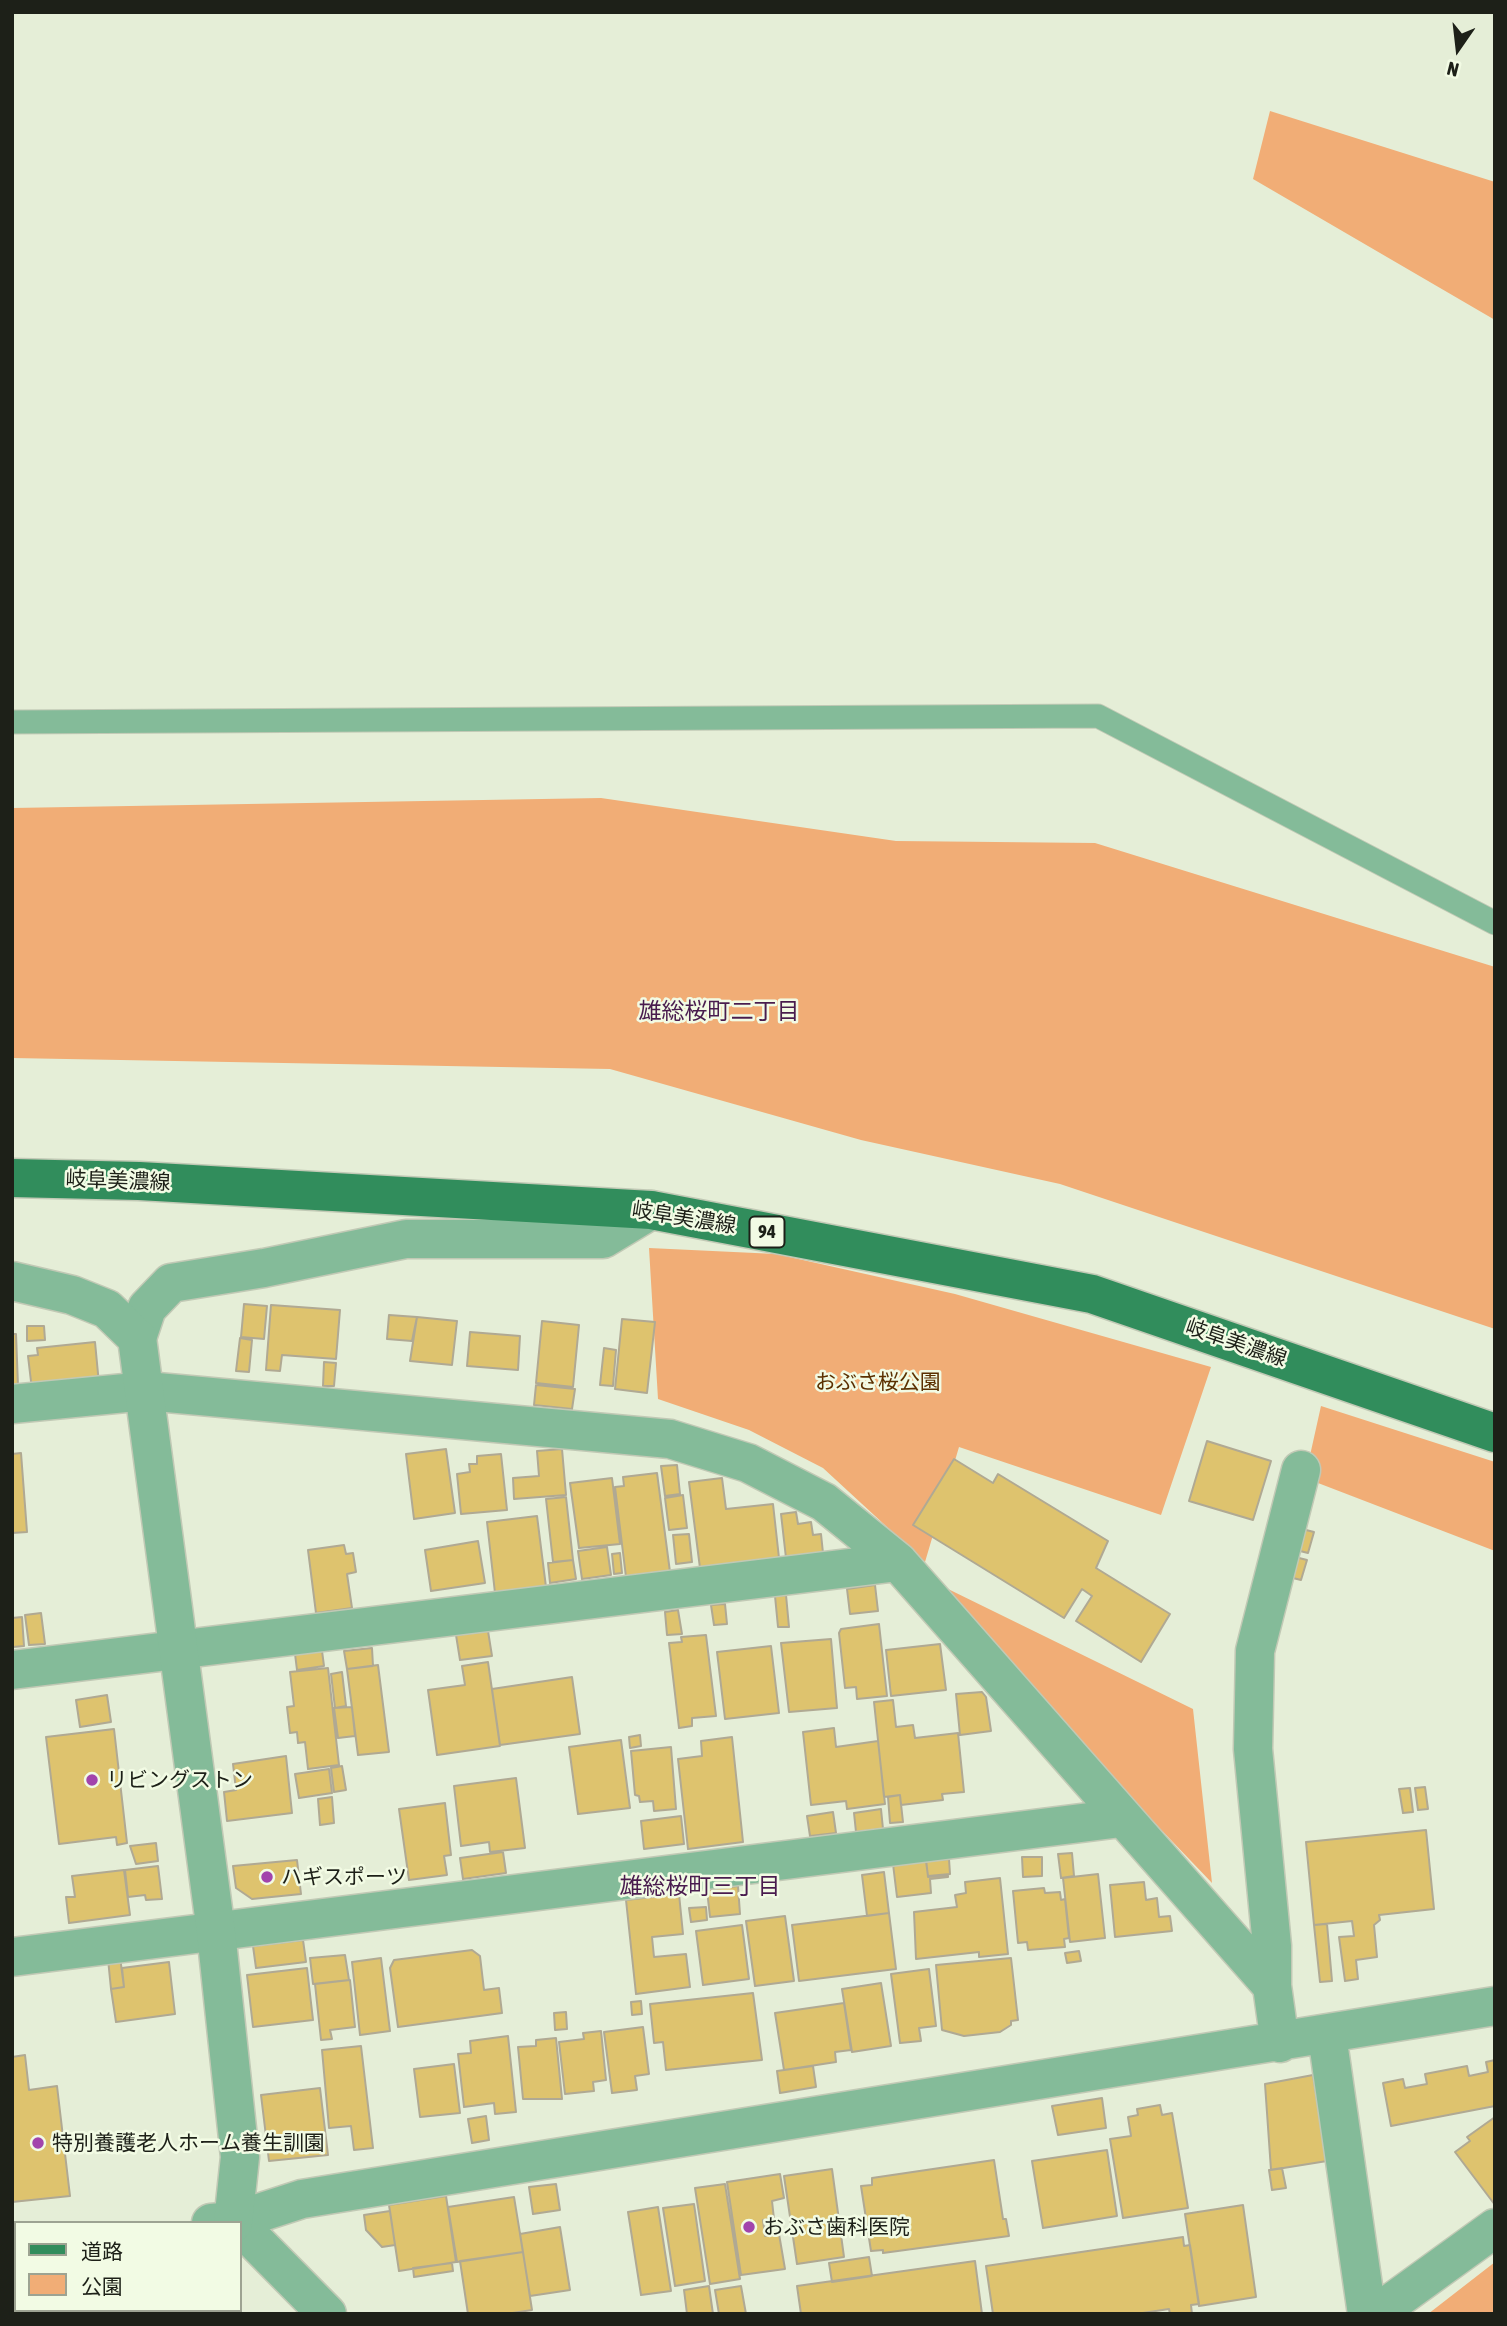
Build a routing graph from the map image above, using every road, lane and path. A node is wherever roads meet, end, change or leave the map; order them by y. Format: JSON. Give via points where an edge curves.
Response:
{"nodes":[{"id":1,"x":12,"y":722,"type":"edge"},
{"id":2,"x":1495,"y":923,"type":"edge"},
{"id":3,"x":12,"y":1178,"type":"edge"},
{"id":4,"x":651,"y":1210,"type":"junction"},
{"id":5,"x":12,"y":1281,"type":"edge"},
{"id":6,"x":137,"y":1338,"type":"junction"},
{"id":7,"x":146,"y":1391,"type":"junction"},
{"id":8,"x":12,"y":1404,"type":"edge"},
{"id":9,"x":1495,"y":1433,"type":"edge"},
{"id":10,"x":1301,"y":1470,"type":"dead end"},
{"id":11,"x":898,"y":1562,"type":"junction"},
{"id":12,"x":178,"y":1650,"type":"junction"},
{"id":13,"x":12,"y":1670,"type":"edge"},
{"id":14,"x":1121,"y":1818,"type":"junction"},
{"id":15,"x":216,"y":1932,"type":"junction"},
{"id":16,"x":12,"y":1956,"type":"edge"},
{"id":17,"x":1272,"y":1986,"type":"junction"},
{"id":18,"x":1495,"y":2006,"type":"edge"},
{"id":19,"x":1327,"y":2035,"type":"junction"},
{"id":20,"x":1280,"y":2043,"type":"junction"},
{"id":21,"x":231,"y":2221,"type":"edge"},
{"id":22,"x":237,"y":2221,"type":"edge"},
{"id":23,"x":1495,"y":2228,"type":"edge"},
{"id":24,"x":242,"y":2233,"type":"edge"},
{"id":25,"x":327,"y":2314,"type":"edge"},
{"id":26,"x":1367,"y":2314,"type":"edge"},
{"id":27,"x":1376,"y":2314,"type":"edge"}],
"edges":[{"from":1,"to":2,"type":"lane","via":[[1098,716]]},
{"from":3,"to":4,"type":"main road","name":"岐阜美濃線","number":"94"},
{"from":4,"to":6,"type":"street","via":[[603,1240],[406,1239],[172,1283],[147,1308]]},
{"from":4,"to":9,"type":"main road","name":"岐阜美濃線","number":"94","via":[[1092,1294]]},
{"from":5,"to":6,"type":"street","via":[[72,1295],[107,1309]]},
{"from":6,"to":7,"type":"street"},
{"from":7,"to":8,"type":"street"},
{"from":7,"to":11,"type":"street","via":[[670,1439],[748,1463],[824,1502]]},
{"from":7,"to":12,"type":"street"},
{"from":10,"to":17,"type":"street","via":[[1255,1651],[1253,1749]]},
{"from":11,"to":12,"type":"street"},
{"from":11,"to":14,"type":"street"},
{"from":12,"to":13,"type":"street"},
{"from":12,"to":15,"type":"street"},
{"from":14,"to":15,"type":"street"},
{"from":14,"to":17,"type":"street"},
{"from":15,"to":16,"type":"street"},
{"from":15,"to":21,"type":"street","via":[[240,2157]]},
{"from":17,"to":20,"type":"street"},
{"from":18,"to":19,"type":"street"},
{"from":19,"to":20,"type":"street"},
{"from":19,"to":26,"type":"street"},
{"from":20,"to":22,"type":"street","via":[[302,2199]]},
{"from":23,"to":27,"type":"street"},
{"from":24,"to":25,"type":"street"}]}
